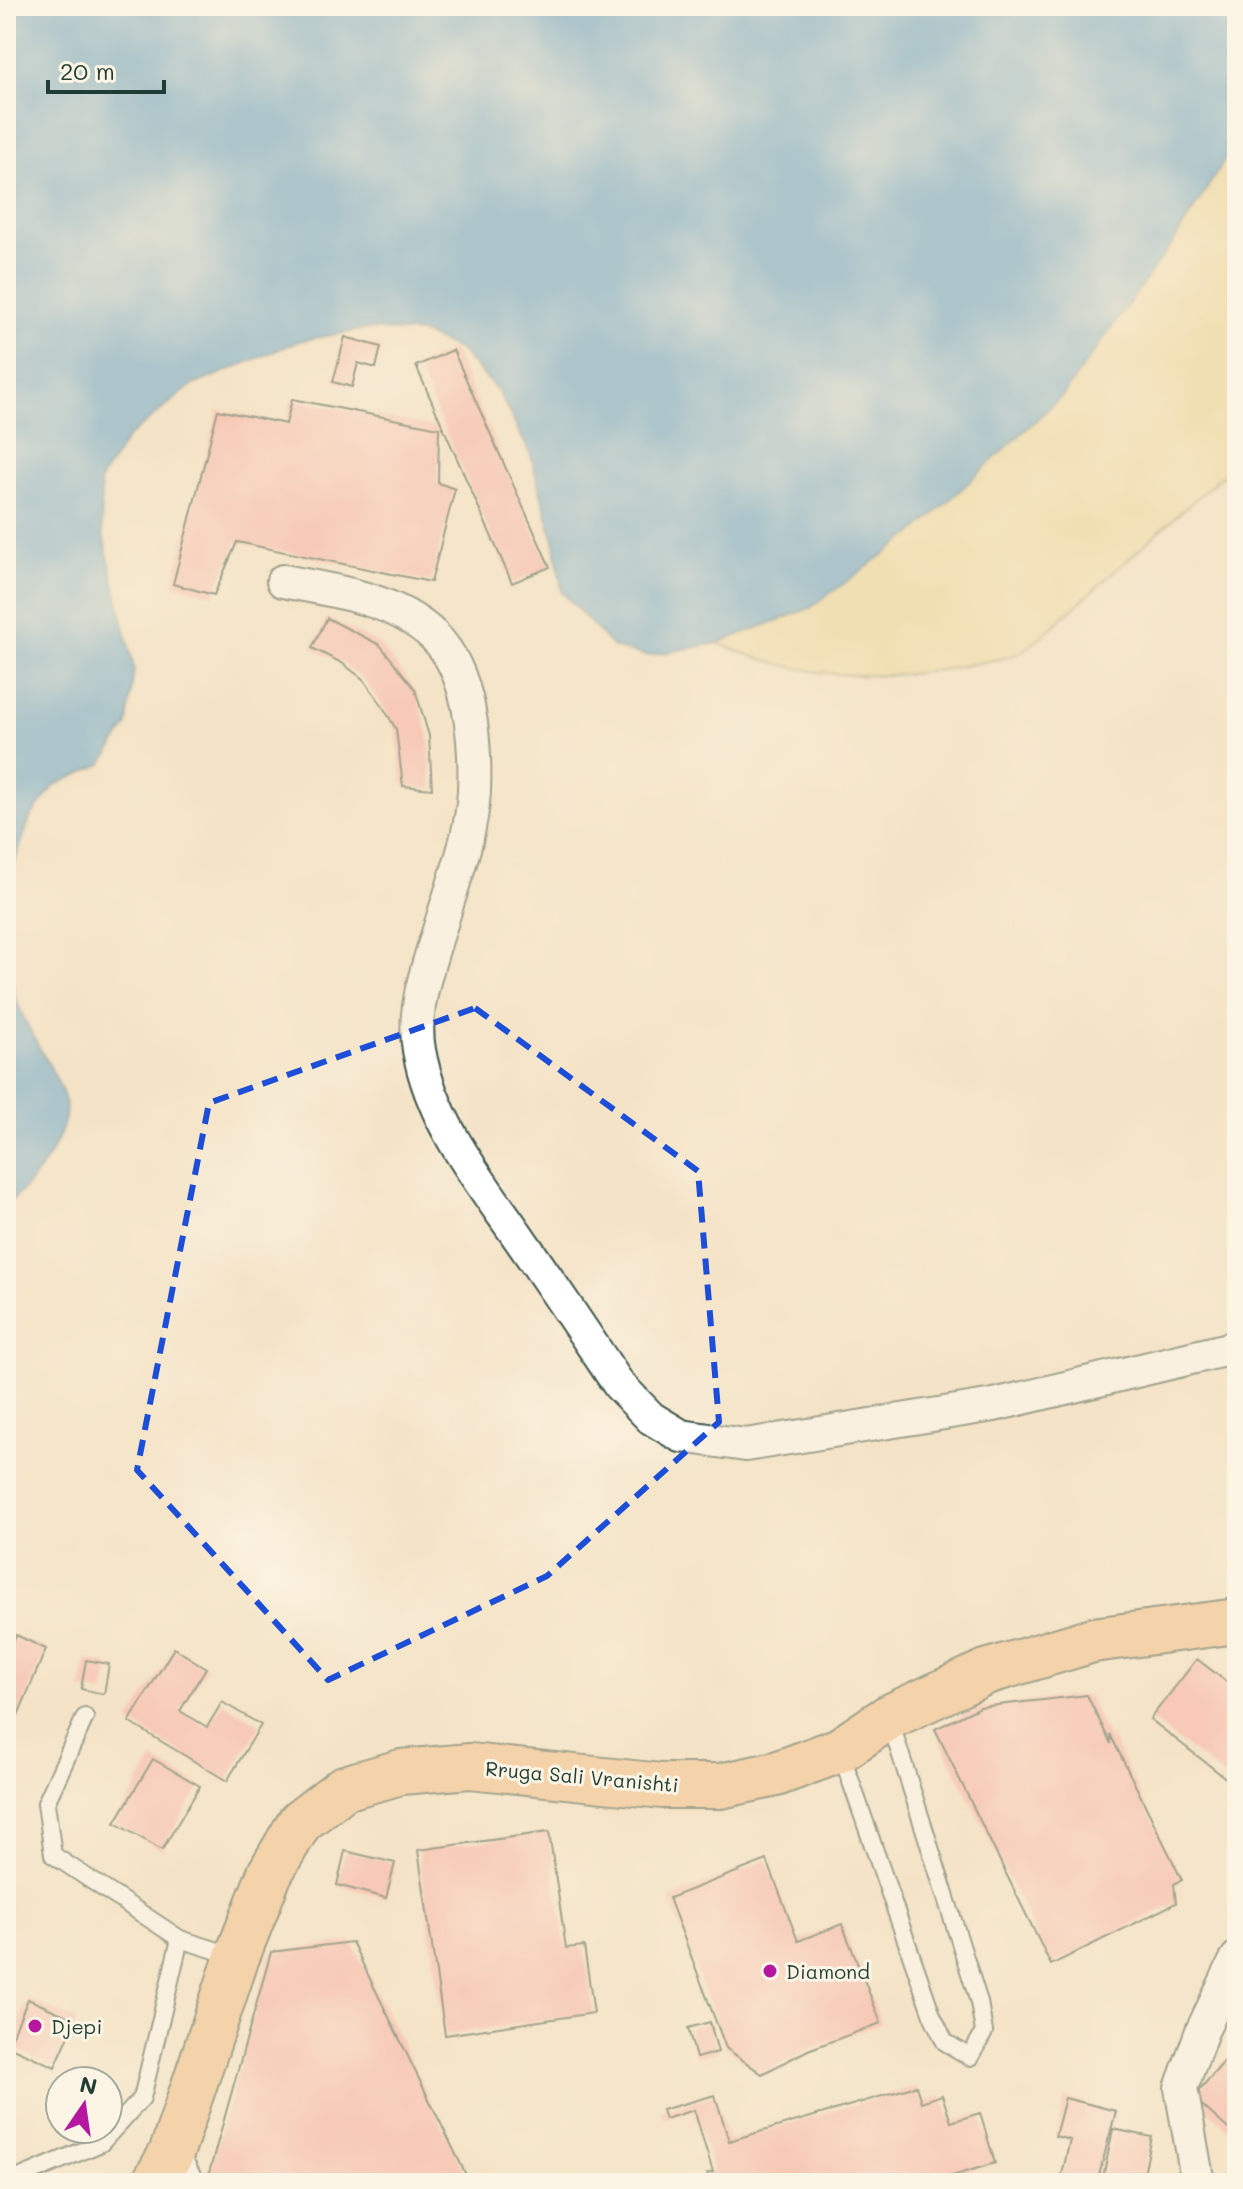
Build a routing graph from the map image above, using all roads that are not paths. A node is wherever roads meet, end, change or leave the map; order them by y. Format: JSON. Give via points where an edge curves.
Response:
{"nodes":[{"id":1,"x":283,"y":581,"type":"dead end"},
{"id":2,"x":1237,"y":1347,"type":"edge"},
{"id":3,"x":1237,"y":1621,"type":"edge"},
{"id":4,"x":85,"y":1717,"type":"dead end"},
{"id":5,"x":889,"y":1717,"type":"junction"},
{"id":6,"x":840,"y":1750,"type":"junction"},
{"id":7,"x":180,"y":1939,"type":"junction"},
{"id":8,"x":237,"y":1957,"type":"junction"},
{"id":9,"x":1237,"y":1958,"type":"edge"},
{"id":10,"x":171,"y":2173,"type":"edge"},
{"id":11,"x":7,"y":2183,"type":"edge"},
{"id":12,"x":1198,"y":2183,"type":"edge"}],
"edges":[{"from":1,"to":2,"type":"street","via":[[381,603],[436,638],[459,675],[471,733],[474,792],[422,992],[418,1048],[456,1147],[619,1385],[651,1418],[681,1436],[746,1445],[994,1405]]},
{"from":3,"to":5,"type":"main road","name":"Rruga Sali Vranishti","via":[[1093,1640],[986,1672]]},
{"from":4,"to":7,"type":"lane","via":[[46,1803],[53,1855]]},
{"from":5,"to":6,"type":"main road","name":"Rruga Sali Vranishti"},
{"from":5,"to":6,"type":"lane","via":[[979,2002],[984,2032],[970,2057],[945,2042],[932,2015]]},
{"from":6,"to":8,"type":"main road","name":"Rruga Sali Vranishti","via":[[776,1774],[720,1786],[662,1786],[470,1766],[401,1772],[344,1788],[300,1822],[270,1873]]},
{"from":7,"to":8,"type":"lane"},
{"from":7,"to":11,"type":"lane","via":[[142,2098],[101,2143]]},
{"from":8,"to":10,"type":"main road","name":"Rruga Sali Vranishti"},
{"from":9,"to":12,"type":"street","via":[[1181,2088]]}]}
